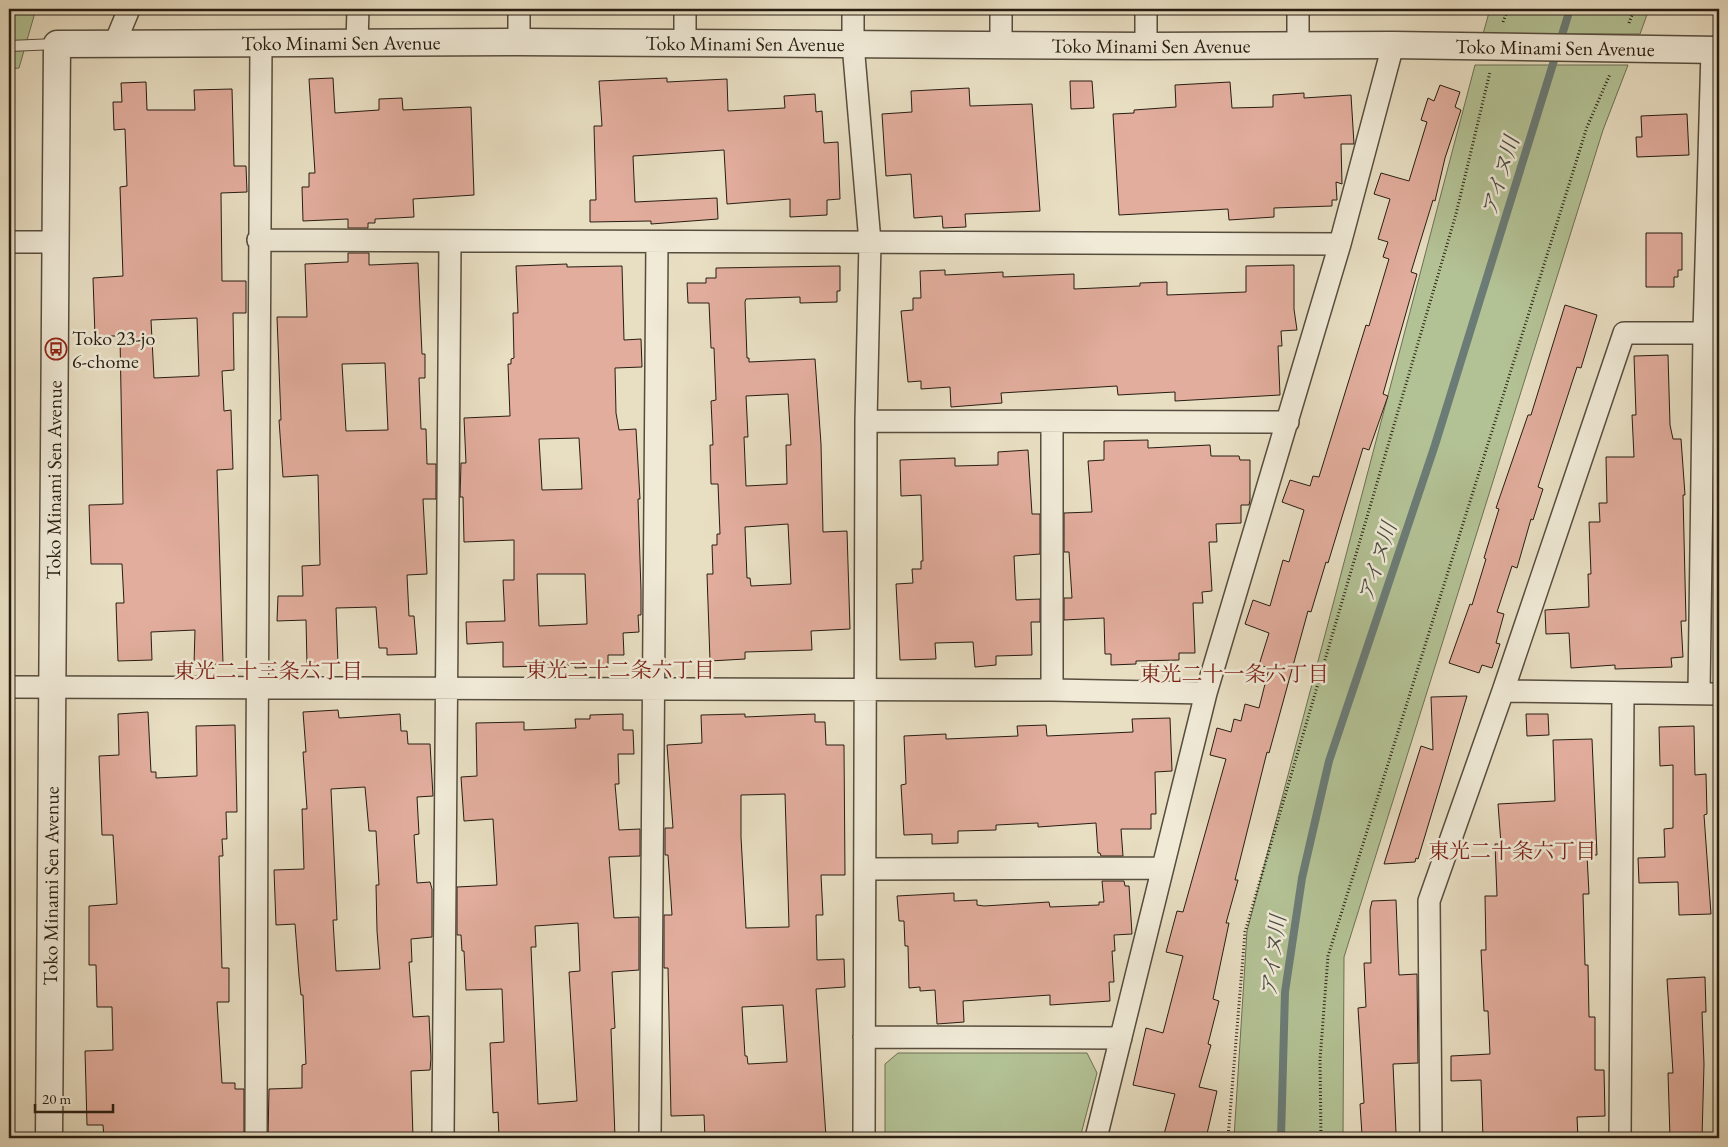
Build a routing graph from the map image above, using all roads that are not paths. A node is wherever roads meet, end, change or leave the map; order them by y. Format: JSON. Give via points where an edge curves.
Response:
{"nodes":[{"id":1,"x":129,"y":9,"type":"edge"},
{"id":2,"x":358,"y":9,"type":"edge"},
{"id":3,"x":519,"y":9,"type":"edge"},
{"id":4,"x":685,"y":9,"type":"edge"},
{"id":5,"x":853,"y":9,"type":"edge"},
{"id":6,"x":1001,"y":9,"type":"edge"},
{"id":7,"x":1146,"y":9,"type":"edge"},
{"id":8,"x":1298,"y":9,"type":"edge"},
{"id":9,"x":519,"y":42,"type":"junction"},
{"id":10,"x":115,"y":43,"type":"junction"},
{"id":11,"x":357,"y":43,"type":"junction"},
{"id":12,"x":57,"y":44,"type":"junction"},
{"id":13,"x":261,"y":44,"type":"junction"},
{"id":14,"x":684,"y":44,"type":"junction"},
{"id":15,"x":853,"y":44,"type":"junction"},
{"id":16,"x":1393,"y":44,"type":"junction"},
{"id":17,"x":1001,"y":45,"type":"junction"},
{"id":18,"x":9,"y":46,"type":"edge"},
{"id":19,"x":1146,"y":46,"type":"junction"},
{"id":20,"x":1298,"y":46,"type":"junction"},
{"id":21,"x":1716,"y":50,"type":"edge"},
{"id":22,"x":258,"y":240,"type":"junction"},
{"id":23,"x":9,"y":242,"type":"edge"},
{"id":24,"x":56,"y":242,"type":"junction"},
{"id":25,"x":450,"y":242,"type":"junction"},
{"id":26,"x":657,"y":242,"type":"junction"},
{"id":27,"x":870,"y":242,"type":"junction"},
{"id":28,"x":1340,"y":244,"type":"junction"},
{"id":29,"x":1704,"y":333,"type":"junction"},
{"id":30,"x":866,"y":421,"type":"junction"},
{"id":31,"x":1052,"y":422,"type":"junction"},
{"id":32,"x":1288,"y":422,"type":"junction"},
{"id":33,"x":9,"y":687,"type":"edge"},
{"id":34,"x":52,"y":688,"type":"junction"},
{"id":35,"x":445,"y":688,"type":"junction"},
{"id":36,"x":259,"y":690,"type":"junction"},
{"id":37,"x":655,"y":690,"type":"junction"},
{"id":38,"x":865,"y":690,"type":"junction"},
{"id":39,"x":1052,"y":690,"type":"junction"},
{"id":40,"x":1503,"y":691,"type":"junction"},
{"id":41,"x":1206,"y":693,"type":"junction"},
{"id":42,"x":1623,"y":694,"type":"junction"},
{"id":43,"x":1709,"y":694,"type":"edge"},
{"id":44,"x":1162,"y":868,"type":"junction"},
{"id":45,"x":866,"y":869,"type":"junction"},
{"id":46,"x":864,"y":1036,"type":"junction"},
{"id":47,"x":1121,"y":1038,"type":"junction"},
{"id":48,"x":49,"y":1138,"type":"edge"},
{"id":49,"x":256,"y":1138,"type":"edge"},
{"id":50,"x":443,"y":1138,"type":"edge"},
{"id":51,"x":650,"y":1138,"type":"edge"},
{"id":52,"x":864,"y":1138,"type":"edge"},
{"id":53,"x":1096,"y":1138,"type":"edge"},
{"id":54,"x":1431,"y":1138,"type":"edge"},
{"id":55,"x":1620,"y":1138,"type":"edge"}],
"edges":[{"from":1,"to":10,"type":"street"},
{"from":2,"to":11,"type":"street"},
{"from":3,"to":9,"type":"street"},
{"from":4,"to":14,"type":"street"},
{"from":5,"to":15,"type":"street"},
{"from":6,"to":17,"type":"street"},
{"from":7,"to":19,"type":"street"},
{"from":8,"to":20,"type":"street"},
{"from":9,"to":11,"type":"street","name":"Toko Minami Sen Avenue"},
{"from":9,"to":14,"type":"street","name":"Toko Minami Sen Avenue"},
{"from":10,"to":12,"type":"street","name":"Toko Minami Sen Avenue"},
{"from":10,"to":13,"type":"street","name":"Toko Minami Sen Avenue"},
{"from":11,"to":13,"type":"street","name":"Toko Minami Sen Avenue"},
{"from":12,"to":18,"type":"lane"},
{"from":12,"to":24,"type":"street","name":"Toko Minami Sen Avenue"},
{"from":13,"to":22,"type":"street"},
{"from":14,"to":15,"type":"street","name":"Toko Minami Sen Avenue"},
{"from":15,"to":17,"type":"street","name":"Toko Minami Sen Avenue"},
{"from":15,"to":27,"type":"street"},
{"from":16,"to":20,"type":"street","name":"Toko Minami Sen Avenue"},
{"from":16,"to":21,"type":"street","name":"Toko Minami Sen Avenue"},
{"from":16,"to":28,"type":"street"},
{"from":17,"to":19,"type":"street","name":"Toko Minami Sen Avenue"},
{"from":19,"to":20,"type":"street","name":"Toko Minami Sen Avenue"},
{"from":21,"to":29,"type":"street"},
{"from":22,"to":25,"type":"street"},
{"from":22,"to":36,"type":"street"},
{"from":23,"to":24,"type":"street"},
{"from":24,"to":34,"type":"street","name":"Toko Minami Sen Avenue"},
{"from":25,"to":26,"type":"street"},
{"from":25,"to":35,"type":"street"},
{"from":26,"to":27,"type":"street"},
{"from":26,"to":37,"type":"street"},
{"from":27,"to":28,"type":"street"},
{"from":27,"to":30,"type":"street"},
{"from":28,"to":32,"type":"street"},
{"from":29,"to":40,"type":"street","via":[[1624,333]]},
{"from":29,"to":43,"type":"street"},
{"from":30,"to":31,"type":"street"},
{"from":30,"to":38,"type":"street"},
{"from":31,"to":32,"type":"street"},
{"from":31,"to":39,"type":"street"},
{"from":32,"to":41,"type":"street"},
{"from":33,"to":34,"type":"street"},
{"from":34,"to":36,"type":"street"},
{"from":34,"to":48,"type":"street","name":"Toko Minami Sen Avenue"},
{"from":35,"to":36,"type":"street"},
{"from":35,"to":37,"type":"street"},
{"from":35,"to":50,"type":"street"},
{"from":36,"to":49,"type":"street"},
{"from":37,"to":38,"type":"street"},
{"from":37,"to":51,"type":"street"},
{"from":38,"to":39,"type":"street"},
{"from":38,"to":45,"type":"street"},
{"from":39,"to":41,"type":"street"},
{"from":40,"to":42,"type":"street"},
{"from":40,"to":54,"type":"street","via":[[1429,901]]},
{"from":41,"to":44,"type":"street"},
{"from":42,"to":43,"type":"street"},
{"from":42,"to":55,"type":"street"},
{"from":44,"to":45,"type":"street"},
{"from":44,"to":47,"type":"street"},
{"from":45,"to":46,"type":"street"},
{"from":46,"to":47,"type":"street"},
{"from":46,"to":52,"type":"street"},
{"from":47,"to":53,"type":"street"}]}
